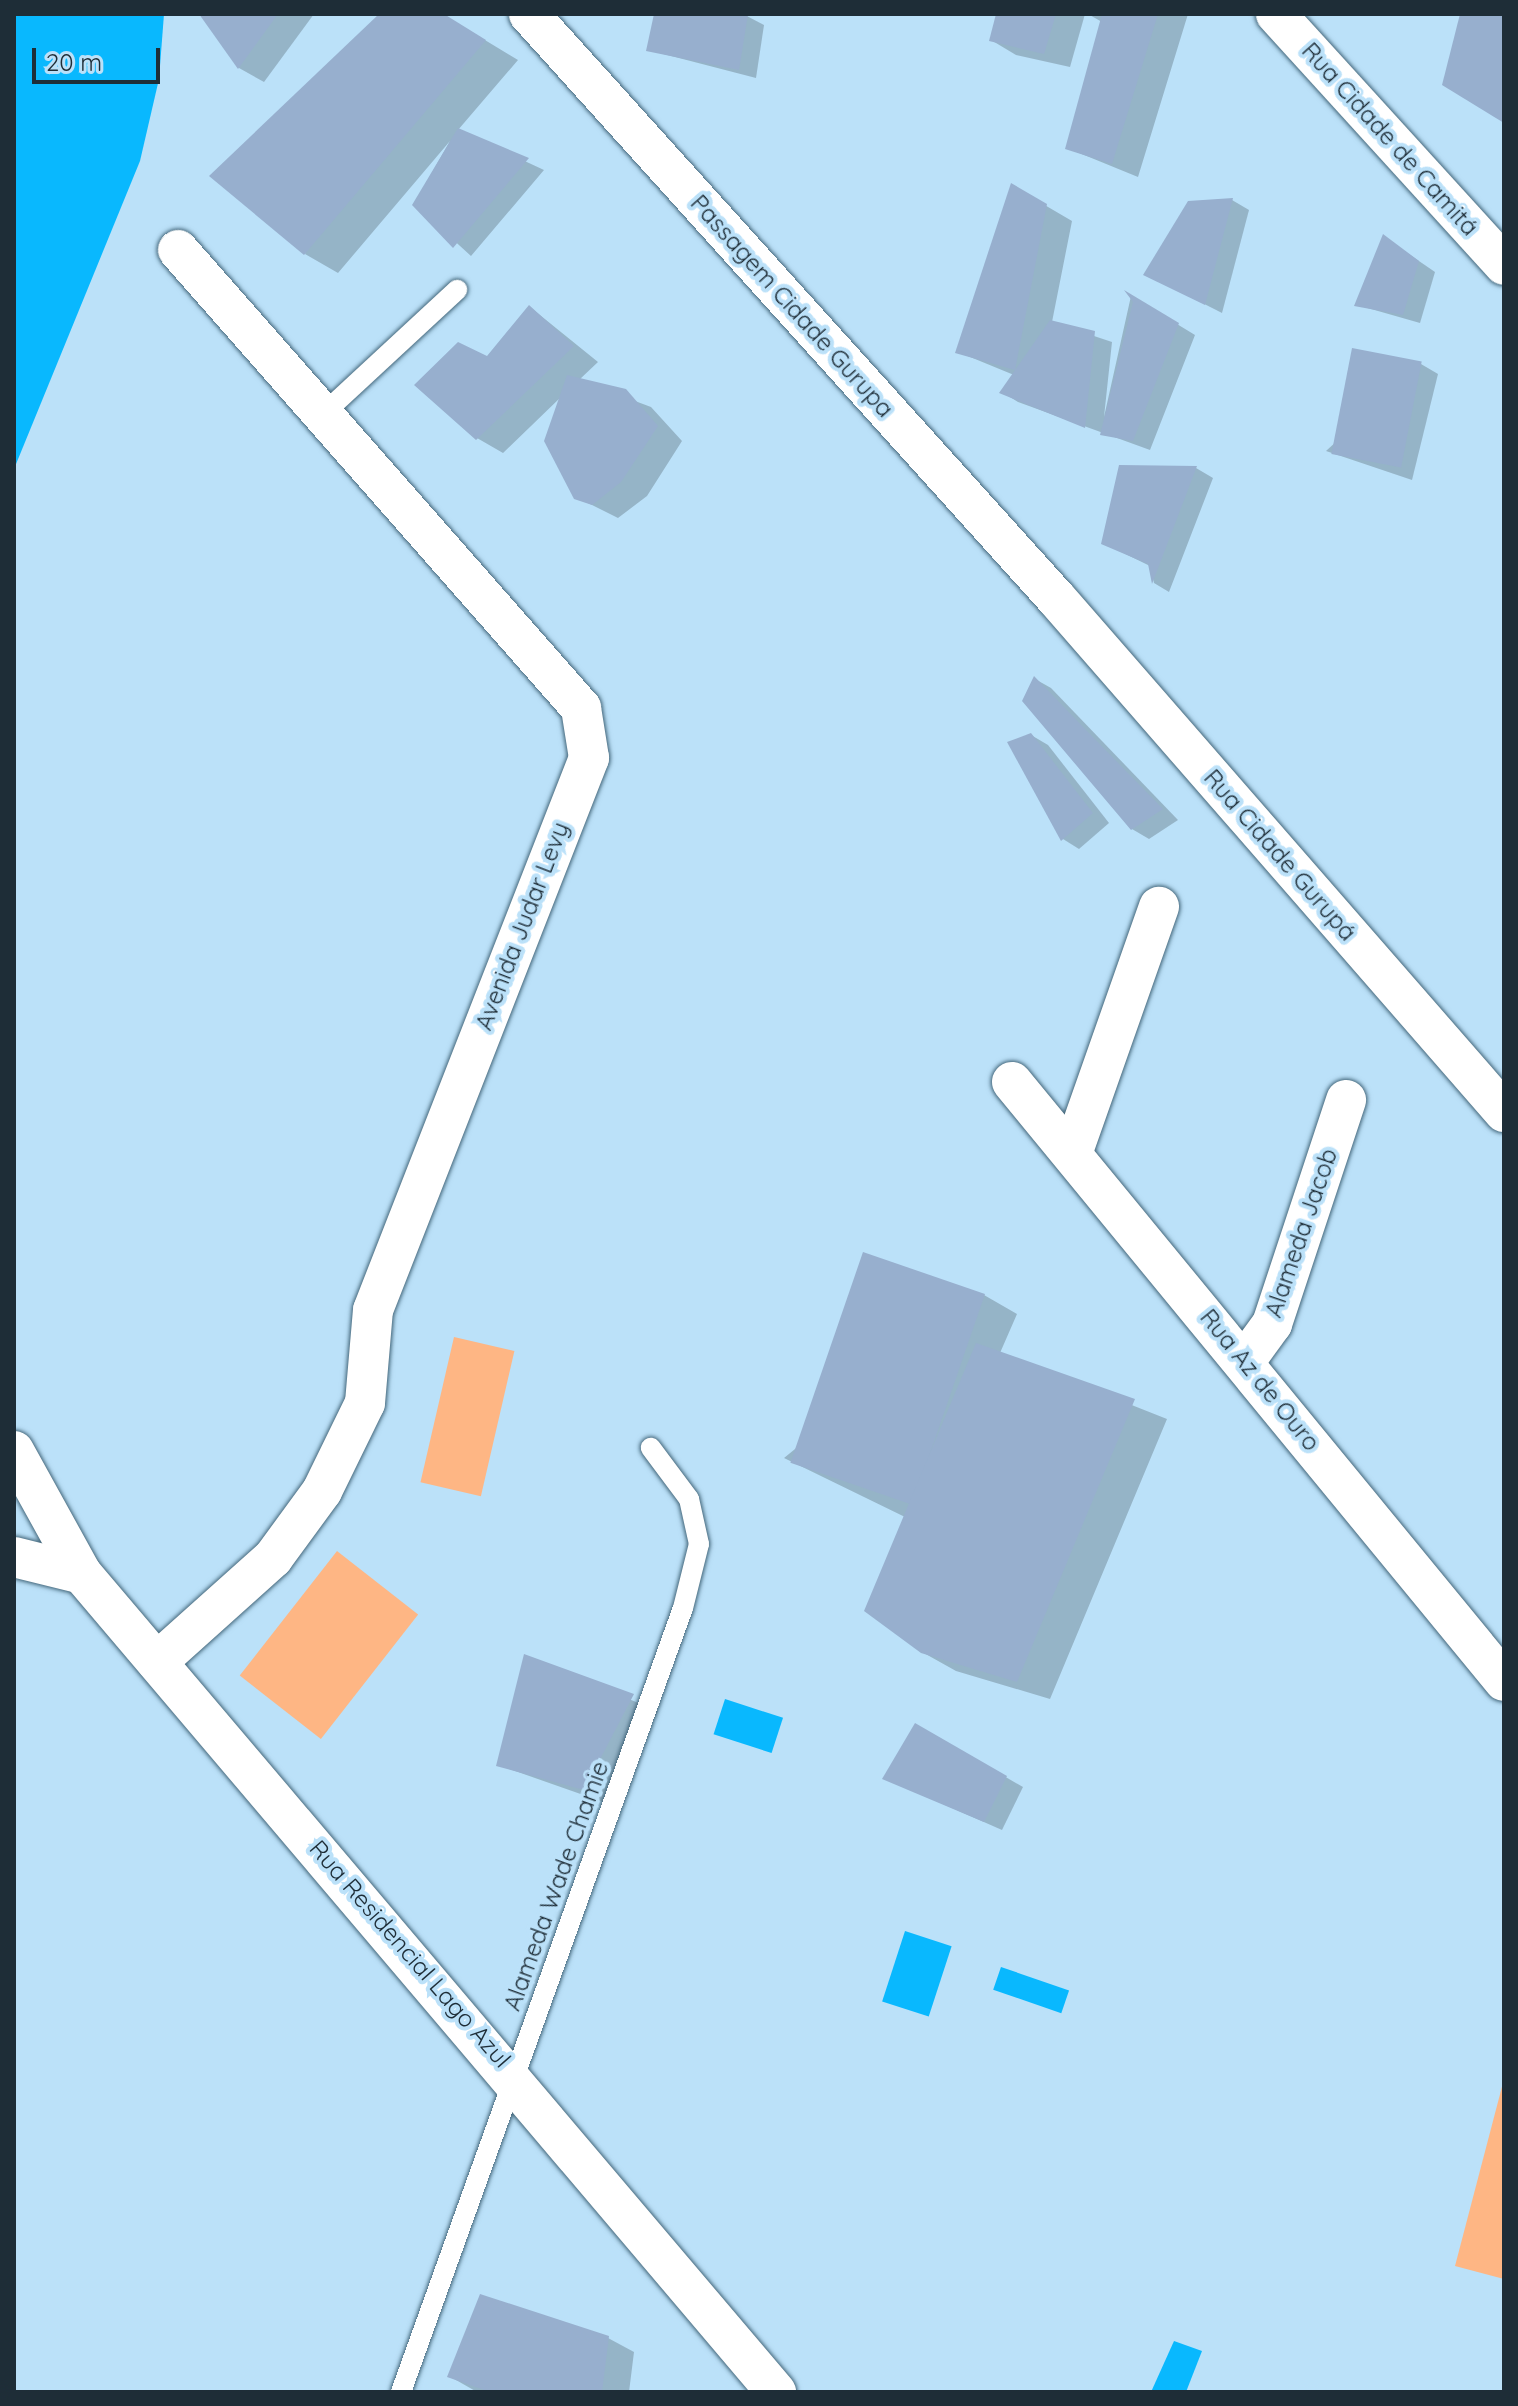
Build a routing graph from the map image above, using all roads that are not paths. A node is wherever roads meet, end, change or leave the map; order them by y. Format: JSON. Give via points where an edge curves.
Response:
{"nodes":[{"id":1,"x":529,"y":14,"type":"edge"},
{"id":2,"x":1276,"y":14,"type":"edge"},
{"id":3,"x":178,"y":250,"type":"dead end"},
{"id":4,"x":1504,"y":265,"type":"edge"},
{"id":5,"x":457,"y":290,"type":"dead end"},
{"id":6,"x":323,"y":414,"type":"junction"},
{"id":7,"x":1056,"y":598,"type":"joint"},
{"id":8,"x":1159,"y":907,"type":"dead end"},
{"id":9,"x":1012,"y":1082,"type":"dead end"},
{"id":10,"x":1346,"y":1100,"type":"dead end"},
{"id":11,"x":1504,"y":1112,"type":"edge"},
{"id":12,"x":1073,"y":1151,"type":"junction"},
{"id":13,"x":1245,"y":1361,"type":"junction"},
{"id":14,"x":651,"y":1448,"type":"dead end"},
{"id":15,"x":14,"y":1451,"type":"edge"},
{"id":16,"x":14,"y":1557,"type":"edge"},
{"id":17,"x":82,"y":1574,"type":"junction"},
{"id":18,"x":157,"y":1662,"type":"junction"},
{"id":19,"x":1504,"y":1681,"type":"edge"},
{"id":20,"x":517,"y":2078,"type":"junction"},
{"id":21,"x":774,"y":2391,"type":"edge"},
{"id":22,"x":401,"y":2392,"type":"edge"}],
"edges":[{"from":1,"to":7,"type":"street","name":"Passagem Cidade Gurupa"},
{"from":2,"to":4,"type":"street","name":"Rua Cidade de Camitá"},
{"from":3,"to":6,"type":"street","name":"Avenida Judar Levy"},
{"from":5,"to":6,"type":"lane"},
{"from":6,"to":18,"type":"street","name":"Avenida Judar Levy","via":[[581,708],[589,758],[373,1310],[365,1403],[322,1491],[273,1558]]},
{"from":7,"to":11,"type":"street","name":"Rua Cidade Gurupá"},
{"from":8,"to":12,"type":"street"},
{"from":9,"to":12,"type":"street","name":"Rua Az de Ouro"},
{"from":10,"to":13,"type":"street","name":"Alameda Jacob","via":[[1272,1324]]},
{"from":12,"to":13,"type":"street","name":"Rua Az de Ouro"},
{"from":13,"to":19,"type":"street","name":"Rua Az de Ouro"},
{"from":14,"to":20,"type":"lane","name":"Alameda Wade Chamie","via":[[689,1499],[699,1544]]},
{"from":15,"to":17,"type":"street","name":"Rua Residencial Lago Azul"},
{"from":16,"to":17,"type":"street"},
{"from":17,"to":18,"type":"street","name":"Rua Residencial Lago Azul"},
{"from":18,"to":20,"type":"street","name":"Rua Residencial Lago Azul"},
{"from":20,"to":21,"type":"street","name":"Rua Residencial Lago Azul"},
{"from":20,"to":22,"type":"lane","name":"Alameda Wade Chamie"}]}
